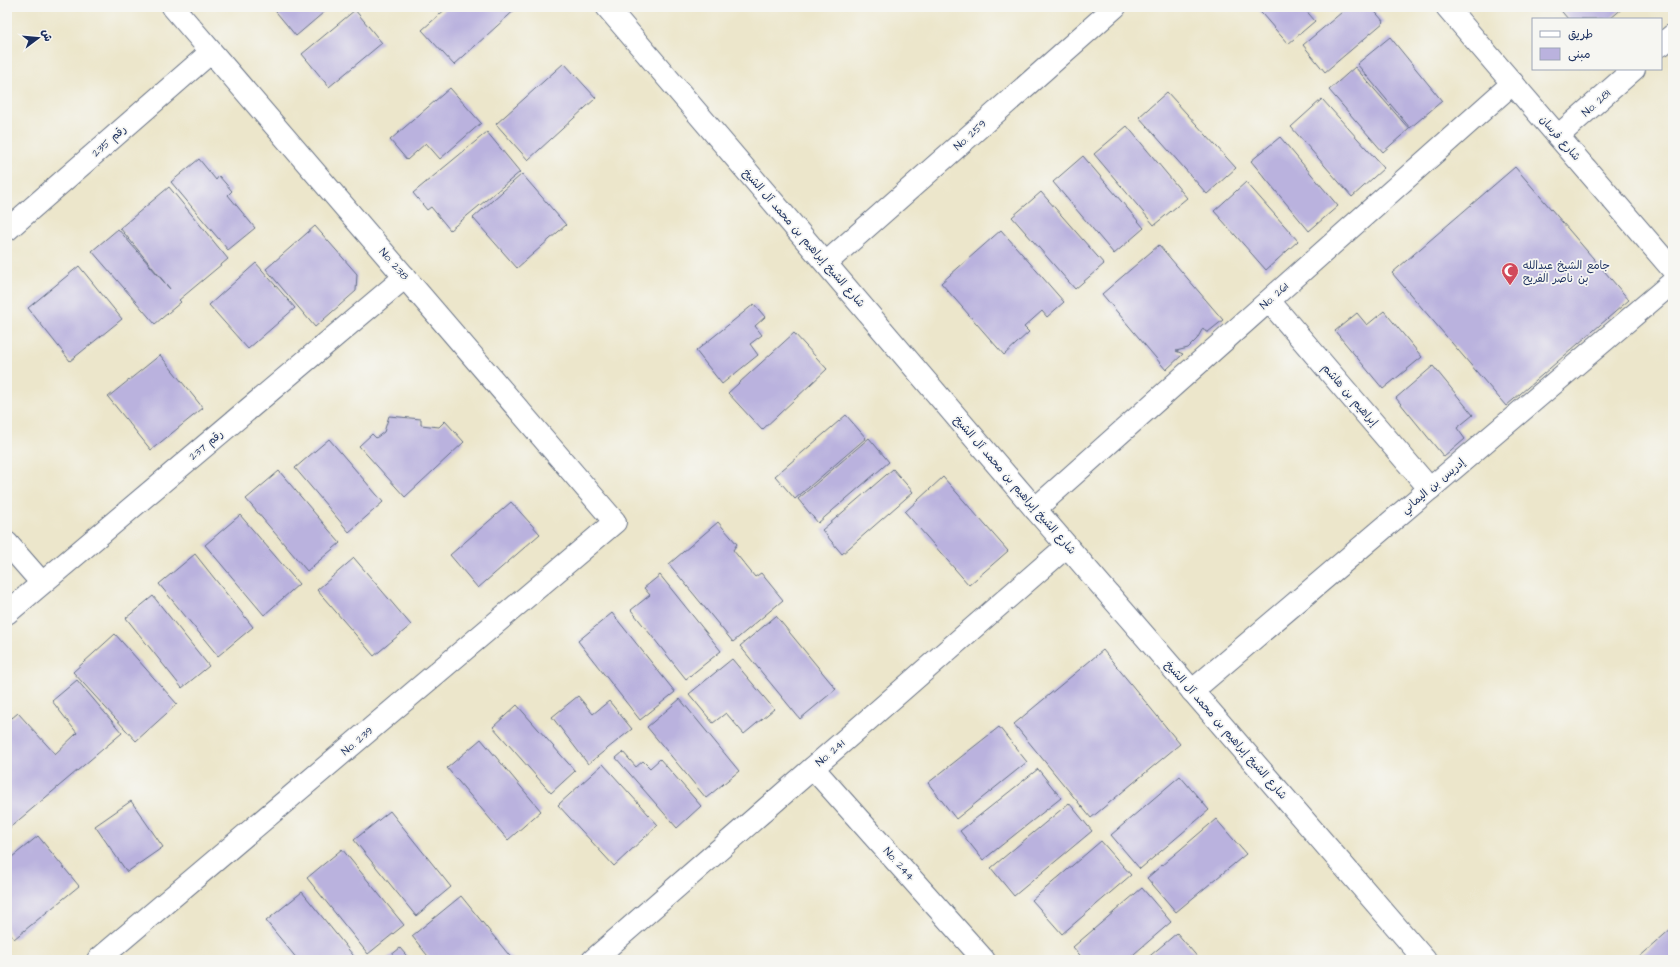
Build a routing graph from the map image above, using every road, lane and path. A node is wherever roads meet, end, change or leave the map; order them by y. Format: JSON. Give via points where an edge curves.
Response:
{"nodes":[{"id":1,"x":173,"y":7,"type":"edge"},
{"id":2,"x":607,"y":7,"type":"edge"},
{"id":3,"x":1115,"y":7,"type":"edge"},
{"id":4,"x":1447,"y":7,"type":"edge"},
{"id":5,"x":1673,"y":34,"type":"edge"},
{"id":6,"x":1662,"y":44,"type":"edge"},
{"id":7,"x":211,"y":52,"type":"junction"},
{"id":8,"x":1633,"y":70,"type":"edge"},
{"id":9,"x":1513,"y":83,"type":"junction"},
{"id":10,"x":1558,"y":136,"type":"junction"},
{"id":11,"x":9,"y":225,"type":"edge"},
{"id":12,"x":826,"y":263,"type":"junction"},
{"id":13,"x":1673,"y":270,"type":"edge"},
{"id":14,"x":405,"y":277,"type":"junction"},
{"id":15,"x":1673,"y":282,"type":"edge"},
{"id":16,"x":1269,"y":301,"type":"junction"},
{"id":17,"x":1430,"y":488,"type":"junction"},
{"id":18,"x":1036,"y":509,"type":"junction"},
{"id":19,"x":615,"y":522,"type":"joint"},
{"id":20,"x":7,"y":543,"type":"edge"},
{"id":21,"x":1067,"y":546,"type":"junction"},
{"id":22,"x":42,"y":583,"type":"junction"},
{"id":23,"x":7,"y":613,"type":"edge"},
{"id":24,"x":1192,"y":691,"type":"junction"},
{"id":25,"x":813,"y":768,"type":"junction"},
{"id":26,"x":98,"y":960,"type":"edge"},
{"id":27,"x":593,"y":960,"type":"edge"},
{"id":28,"x":984,"y":960,"type":"edge"},
{"id":29,"x":1426,"y":960,"type":"edge"}],
"edges":[{"from":1,"to":7,"type":"street","name":"No. 238"},
{"from":2,"to":12,"type":"street","name":"شارع الشيخ إبراهيم بن محمد آل الشيخ"},
{"from":3,"to":12,"type":"street","name":"No. 259"},
{"from":4,"to":9,"type":"street","name":"شارع فرسان"},
{"from":5,"to":6,"type":"street"},
{"from":7,"to":11,"type":"street","name":"رقم 235"},
{"from":7,"to":14,"type":"street","name":"No. 238"},
{"from":8,"to":10,"type":"street","name":"No. 281"},
{"from":9,"to":10,"type":"street","name":"شارع فرسان"},
{"from":9,"to":16,"type":"street","name":"No. 261"},
{"from":10,"to":13,"type":"street","name":"شارع فرسان"},
{"from":12,"to":18,"type":"street","name":"شارع الشيخ إبراهيم بن محمد آل الشيخ"},
{"from":14,"to":19,"type":"street","name":"No. 238"},
{"from":14,"to":22,"type":"street","name":"رقم 237"},
{"from":15,"to":17,"type":"street","name":"إدريس بن اليماني"},
{"from":16,"to":17,"type":"street","name":"إبراهيم بن هاشم"},
{"from":16,"to":18,"type":"street","name":"No. 261"},
{"from":17,"to":24,"type":"street","name":"إدريس بن اليماني"},
{"from":18,"to":21,"type":"street","name":"شارع الشيخ إبراهيم بن محمد آل الشيخ"},
{"from":19,"to":26,"type":"street","name":"No. 239"},
{"from":20,"to":22,"type":"street"},
{"from":21,"to":24,"type":"street","name":"شارع الشيخ إبراهيم بن محمد آل الشيخ"},
{"from":21,"to":25,"type":"street","name":"No. 241"},
{"from":22,"to":23,"type":"street","name":"رقم 237"},
{"from":24,"to":29,"type":"street","name":"شارع الشيخ إبراهيم بن محمد آل الشيخ"},
{"from":25,"to":27,"type":"street","name":"No. 241"},
{"from":25,"to":28,"type":"street","name":"No. 244"}]}
